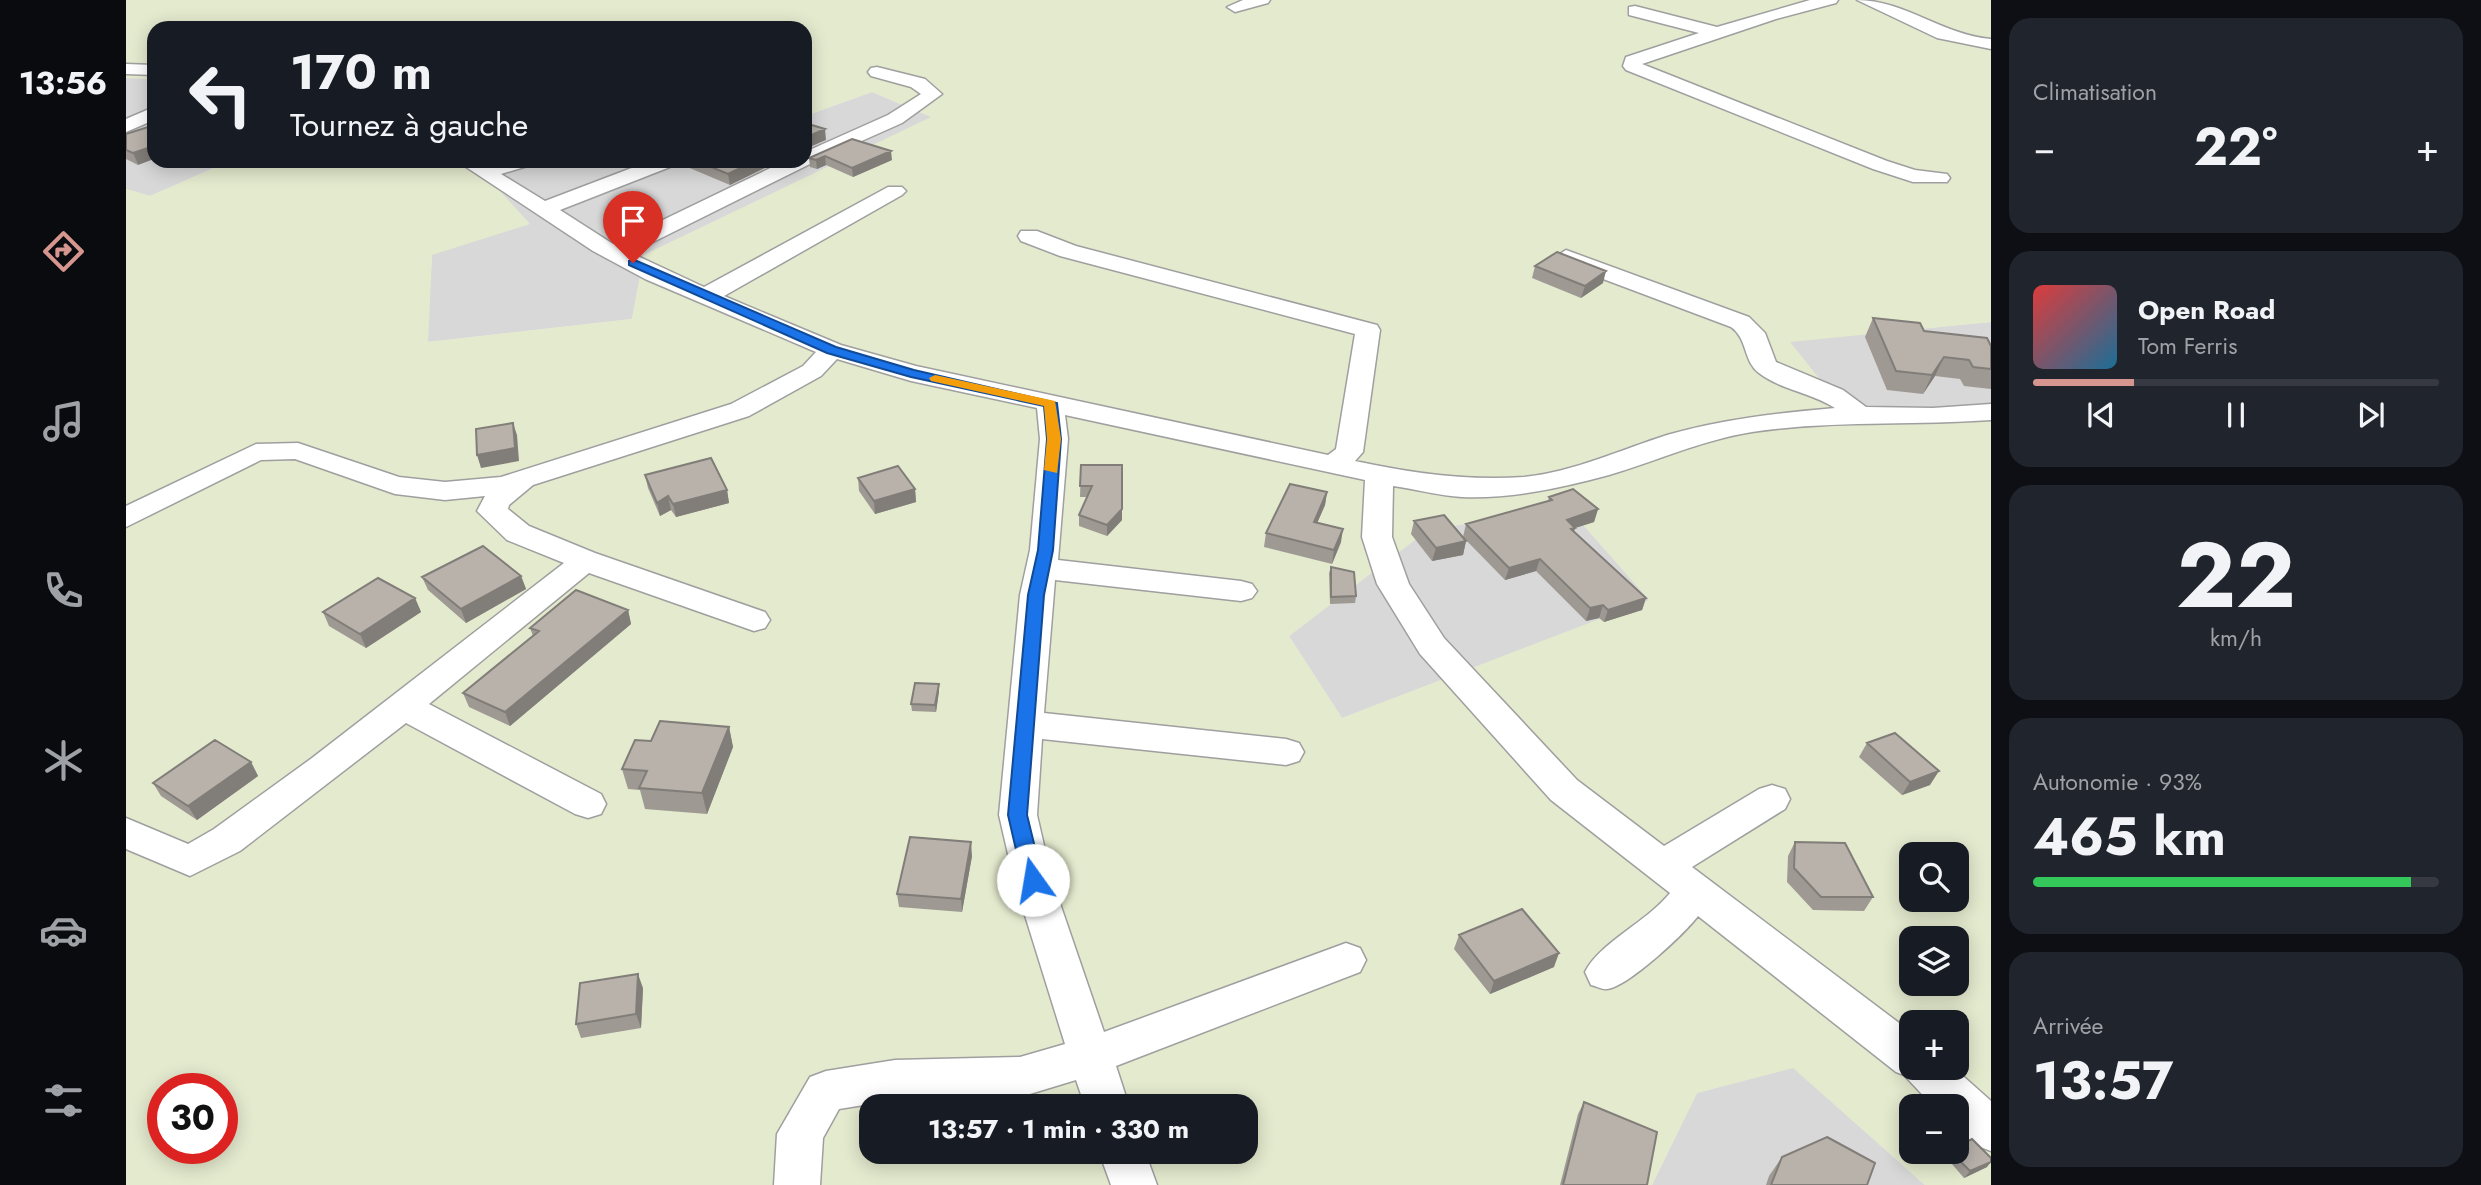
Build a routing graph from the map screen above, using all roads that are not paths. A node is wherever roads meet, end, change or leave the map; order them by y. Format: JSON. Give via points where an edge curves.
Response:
{"nodes":[{"id":1,"x":1262,"y":0,"type":"edge"},
{"id":2,"x":1830,"y":0,"type":"edge"},
{"id":3,"x":1865,"y":0,"type":"edge"},
{"id":4,"x":1235,"y":7,"type":"dead end"},
{"id":5,"x":1634,"y":11,"type":"dead end"},
{"id":6,"x":1716,"y":32,"type":"junction"},
{"id":7,"x":1990,"y":45,"type":"edge"},
{"id":8,"x":126,"y":69,"type":"edge"},
{"id":9,"x":147,"y":70,"type":"edge"},
{"id":10,"x":877,"y":72,"type":"dead end"},
{"id":11,"x":147,"y":116,"type":"edge"},
{"id":12,"x":126,"y":126,"type":"edge"},
{"id":13,"x":812,"y":156,"type":"edge"},
{"id":14,"x":478,"y":168,"type":"edge"},
{"id":15,"x":650,"y":168,"type":"edge"},
{"id":16,"x":786,"y":168,"type":"edge"},
{"id":17,"x":1940,"y":178,"type":"dead end"},
{"id":18,"x":895,"y":191,"type":"dead end"},
{"id":19,"x":544,"y":209,"type":"junction"},
{"id":20,"x":1028,"y":236,"type":"dead end"},
{"id":21,"x":612,"y":252,"type":"junction"},
{"id":22,"x":1558,"y":254,"type":"edge"},
{"id":23,"x":708,"y":295,"type":"junction"},
{"id":24,"x":832,"y":350,"type":"junction"},
{"id":25,"x":1050,"y":403,"type":"junction"},
{"id":26,"x":1991,"y":412,"type":"edge"},
{"id":27,"x":1859,"y":415,"type":"junction"},
{"id":28,"x":1333,"y":465,"type":"junction"},
{"id":29,"x":1379,"y":475,"type":"junction"},
{"id":30,"x":523,"y":480,"type":"junction"},
{"id":31,"x":126,"y":518,"type":"edge"},
{"id":32,"x":584,"y":561,"type":"junction"},
{"id":33,"x":1041,"y":568,"type":"junction"},
{"id":34,"x":1241,"y":590,"type":"dead end"},
{"id":35,"x":754,"y":620,"type":"dead end"},
{"id":36,"x":405,"y":707,"type":"junction"},
{"id":37,"x":1025,"y":724,"type":"junction"},
{"id":38,"x":1286,"y":752,"type":"dead end"},
{"id":39,"x":1772,"y":799,"type":"dead end"},
{"id":40,"x":588,"y":804,"type":"dead end"},
{"id":41,"x":126,"y":833,"type":"edge"},
{"id":42,"x":1682,"y":880,"type":"junction"},
{"id":43,"x":1346,"y":960,"type":"dead end"},
{"id":44,"x":1606,"y":972,"type":"dead end"},
{"id":45,"x":1899,"y":1049,"type":"edge"},
{"id":46,"x":1091,"y":1056,"type":"junction"},
{"id":47,"x":1936,"y":1080,"type":"edge"},
{"id":48,"x":1103,"y":1094,"type":"edge"},
{"id":49,"x":1991,"y":1130,"type":"edge"},
{"id":50,"x":1126,"y":1164,"type":"edge"},
{"id":51,"x":797,"y":1185,"type":"edge"},
{"id":52,"x":1134,"y":1185,"type":"edge"}],
"edges":[{"from":1,"to":4,"type":"street"},
{"from":2,"to":6,"type":"street"},
{"from":3,"to":7,"type":"street","via":[[1934,29]]},
{"from":5,"to":6,"type":"street"},
{"from":6,"to":17,"type":"street","via":[[1646,55],[1632,61],[1632,66],[1880,165],[1913,176]]},
{"from":8,"to":9,"type":"street"},
{"from":10,"to":13,"type":"street","via":[[918,83],[933,94],[895,119]]},
{"from":11,"to":12,"type":"street"},
{"from":14,"to":19,"type":"street"},
{"from":15,"to":19,"type":"street"},
{"from":16,"to":21,"type":"street","via":[[733,192],[691,219]]},
{"from":18,"to":23,"type":"street"},
{"from":19,"to":21,"type":"street"},
{"from":20,"to":28,"type":"street","via":[[1068,251],[1368,330],[1349,452]]},
{"from":21,"to":23,"type":"street"},
{"from":22,"to":27,"type":"street","via":[[1740,322],[1752,329],[1768,367],[1829,391]]},
{"from":23,"to":24,"type":"street"},
{"from":24,"to":25,"type":"street","via":[[911,373]]},
{"from":24,"to":30,"type":"street","via":[[812,370],[740,410]]},
{"from":25,"to":28,"type":"street"},
{"from":25,"to":33,"type":"street","via":[[1054,439]]},
{"from":26,"to":27,"type":"street"},
{"from":27,"to":29,"type":"street","via":[[1751,424],[1527,485],[1461,488]]},
{"from":28,"to":29,"type":"street"},
{"from":29,"to":42,"type":"street","via":[[1377,537],[1393,584],[1432,646],[1564,790]]},
{"from":30,"to":31,"type":"street","via":[[471,491],[395,485],[298,451],[272,450],[256,452]]},
{"from":30,"to":32,"type":"street","via":[[496,502],[492,511],[518,533]]},
{"from":32,"to":35,"type":"street"},
{"from":32,"to":36,"type":"street"},
{"from":33,"to":34,"type":"street"},
{"from":33,"to":37,"type":"street"},
{"from":36,"to":40,"type":"street"},
{"from":36,"to":41,"type":"street","via":[[226,841],[190,861]]},
{"from":37,"to":38,"type":"street"},
{"from":37,"to":46,"type":"street","via":[[1018,815],[1033,880]]},
{"from":39,"to":42,"type":"street","via":[[1678,857]]},
{"from":42,"to":44,"type":"street","via":[[1669,924]]},
{"from":42,"to":45,"type":"street"},
{"from":43,"to":46,"type":"street"},
{"from":46,"to":48,"type":"street"},
{"from":46,"to":51,"type":"street","via":[[1020,1077],[895,1080],[826,1091],[800,1134]]},
{"from":47,"to":49,"type":"street"},
{"from":50,"to":52,"type":"street"}]}
